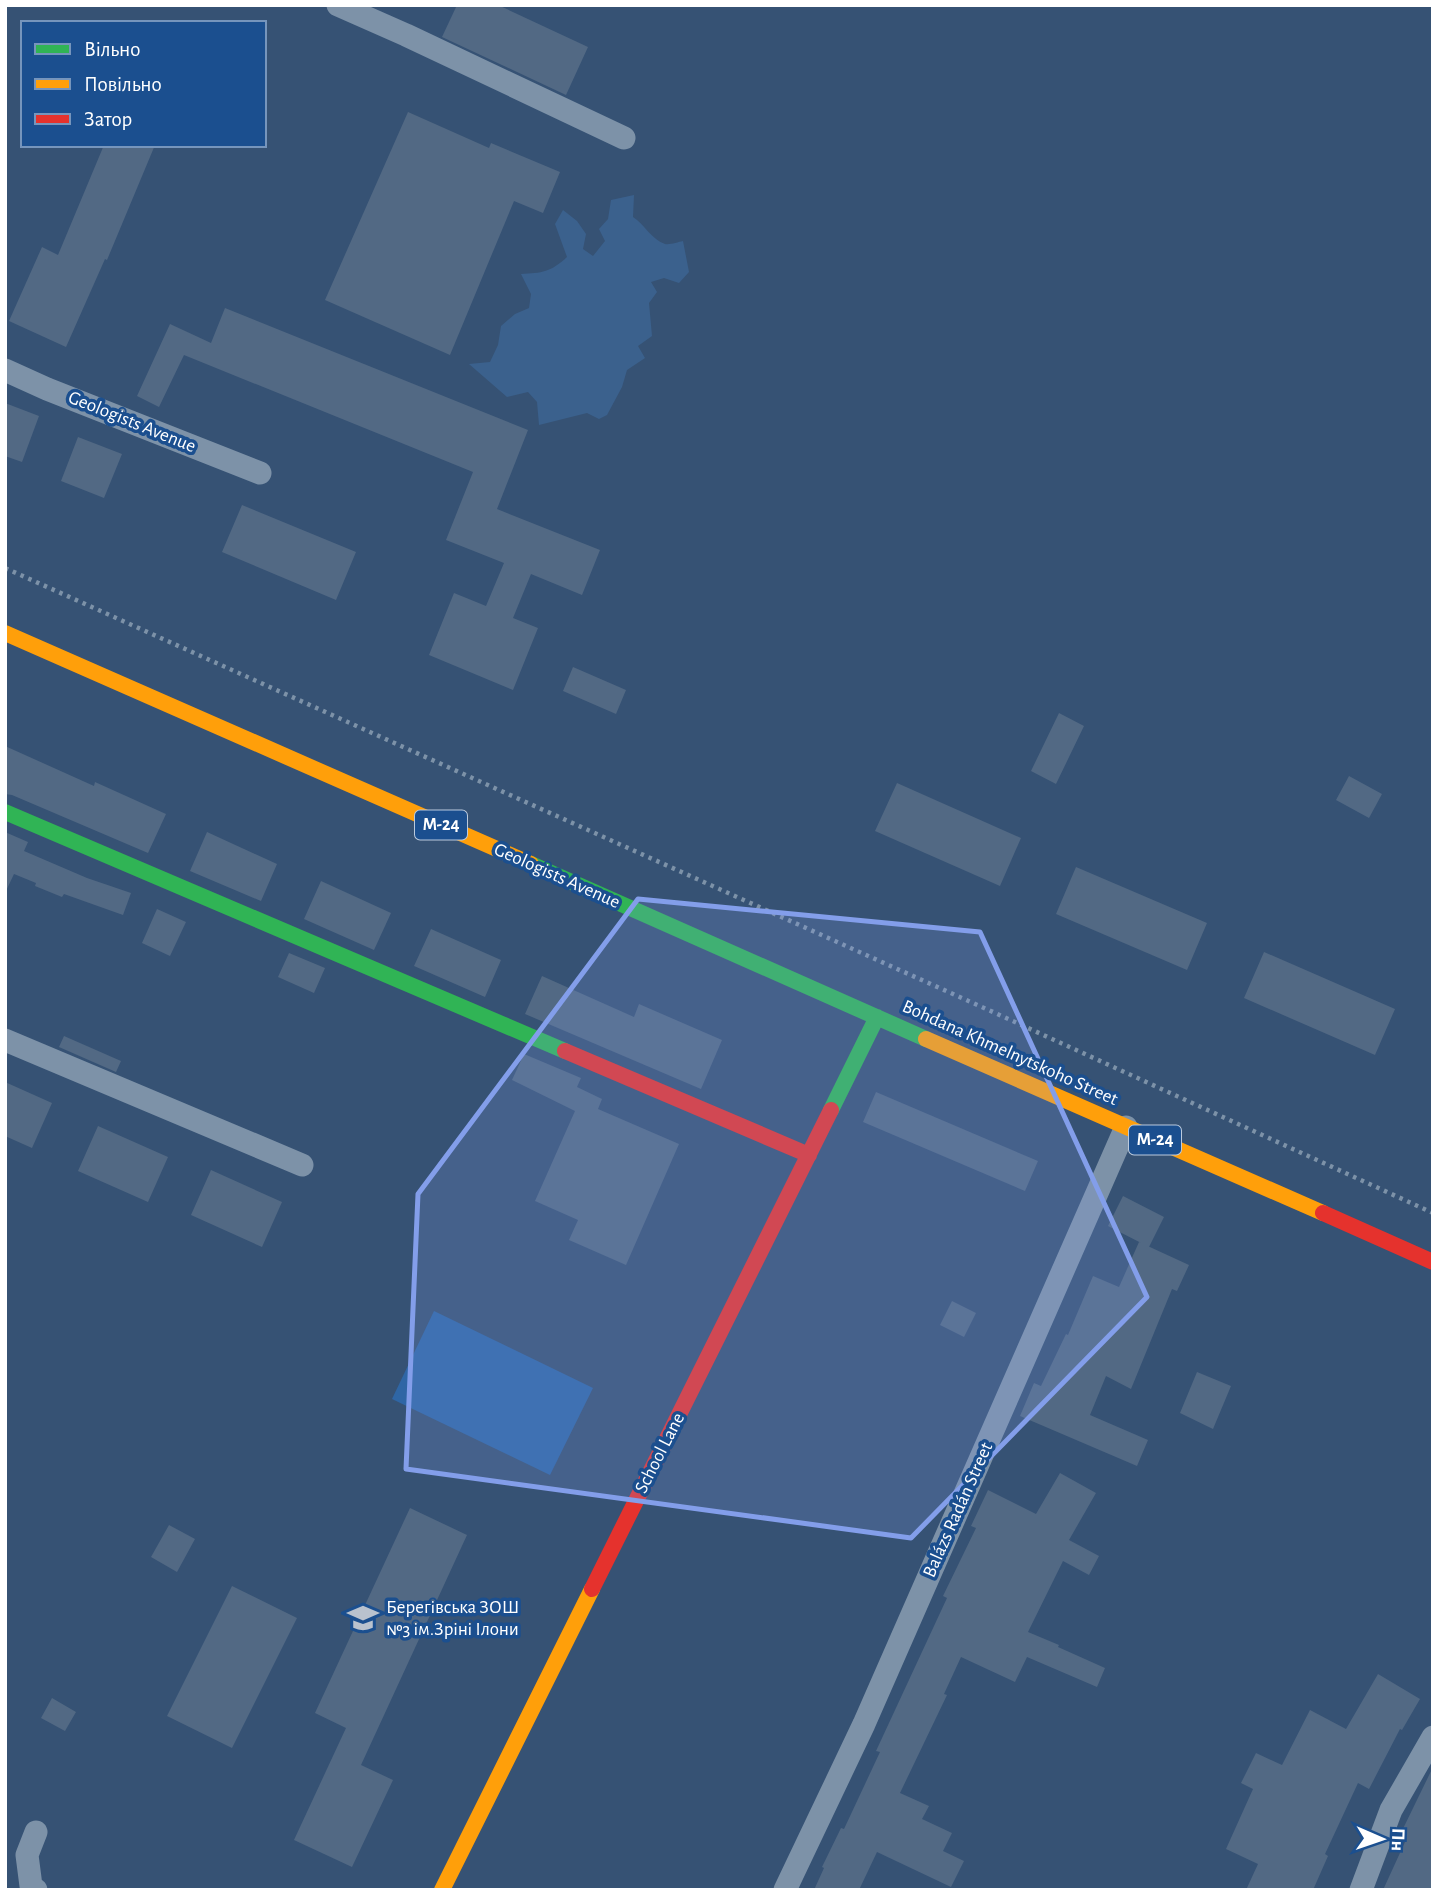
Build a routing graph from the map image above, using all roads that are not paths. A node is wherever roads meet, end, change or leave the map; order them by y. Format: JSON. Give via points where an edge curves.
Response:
{"nodes":[{"id":1,"x":338,"y":5,"type":"edge"},
{"id":2,"x":624,"y":138,"type":"dead end"},
{"id":3,"x":5,"y":370,"type":"edge"},
{"id":4,"x":260,"y":473,"type":"dead end"},
{"id":5,"x":5,"y":633,"type":"edge"},
{"id":6,"x":5,"y":812,"type":"edge"},
{"id":7,"x":877,"y":1017,"type":"junction"},
{"id":8,"x":5,"y":1040,"type":"edge"},
{"id":9,"x":1126,"y":1127,"type":"junction"},
{"id":10,"x":809,"y":1155,"type":"junction"},
{"id":11,"x":302,"y":1165,"type":"dead end"},
{"id":12,"x":1433,"y":1262,"type":"edge"},
{"id":13,"x":1433,"y":1737,"type":"edge"},
{"id":14,"x":36,"y":1832,"type":"dead end"},
{"id":15,"x":36,"y":1890,"type":"edge"},
{"id":16,"x":442,"y":1890,"type":"edge"},
{"id":17,"x":785,"y":1890,"type":"edge"},
{"id":18,"x":1362,"y":1890,"type":"edge"}],
"edges":[{"from":1,"to":2,"type":"street"},
{"from":3,"to":4,"type":"street","name":"Geologists Avenue"},
{"from":5,"to":7,"type":"main road","name":"Geologists Avenue","number":"М-24"},
{"from":6,"to":10,"type":"main road"},
{"from":7,"to":9,"type":"main road","name":"Bohdana Khmelnytskoho Street","number":"М-24"},
{"from":7,"to":10,"type":"main road","name":"School Lane"},
{"from":8,"to":11,"type":"street"},
{"from":9,"to":12,"type":"main road","name":"Bohdana Khmelnytskoho Street","number":"М-24"},
{"from":9,"to":17,"type":"street","name":"Balázs Radán Street","via":[[864,1724]]},
{"from":10,"to":16,"type":"main road","name":"School Lane"},
{"from":13,"to":18,"type":"street","via":[[1391,1810]]},
{"from":14,"to":15,"type":"street","via":[[27,1855]]}]}
